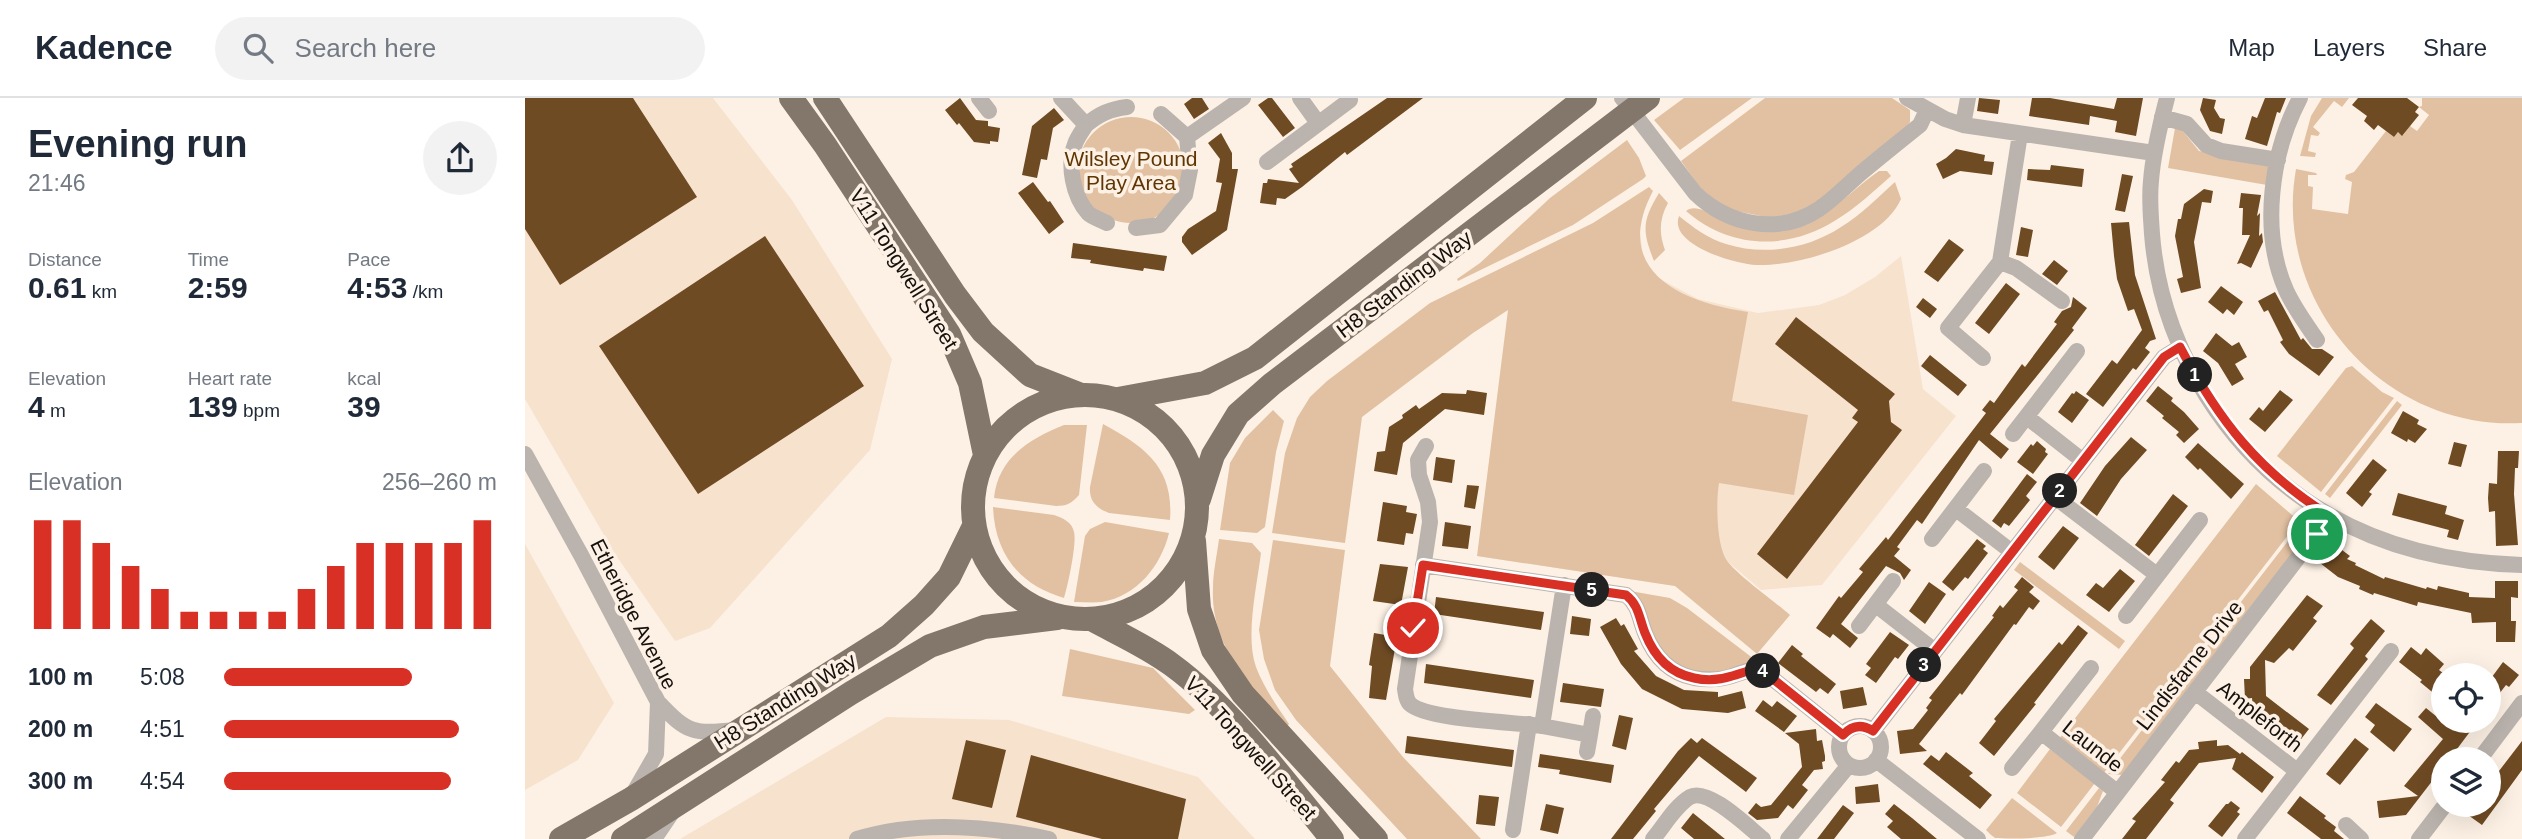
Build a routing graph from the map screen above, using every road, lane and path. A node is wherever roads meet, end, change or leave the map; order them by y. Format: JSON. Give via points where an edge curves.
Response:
{"nodes":[{"id":1,"x":791,"y":98,"type":"edge"},
{"id":2,"x":825,"y":98,"type":"edge"},
{"id":3,"x":1061,"y":98,"type":"edge"},
{"id":4,"x":1243,"y":98,"type":"edge"},
{"id":5,"x":1300,"y":98,"type":"edge"},
{"id":6,"x":1585,"y":98,"type":"edge"},
{"id":7,"x":1622,"y":98,"type":"edge"},
{"id":8,"x":1648,"y":98,"type":"edge"},
{"id":9,"x":1907,"y":98,"type":"edge"},
{"id":10,"x":1968,"y":98,"type":"edge"},
{"id":11,"x":2167,"y":98,"type":"edge"},
{"id":12,"x":2300,"y":98,"type":"edge"},
{"id":13,"x":1350,"y":100,"type":"dead end"},
{"id":14,"x":1127,"y":107,"type":"dead end"},
{"id":15,"x":1927,"y":110,"type":"junction"},
{"id":16,"x":1161,"y":114,"type":"dead end"},
{"id":17,"x":2162,"y":117,"type":"junction"},
{"id":18,"x":1318,"y":123,"type":"junction"},
{"id":19,"x":1086,"y":125,"type":"junction"},
{"id":20,"x":1963,"y":125,"type":"junction"},
{"id":21,"x":2020,"y":134,"type":"junction"},
{"id":22,"x":1187,"y":137,"type":"junction"},
{"id":23,"x":2154,"y":153,"type":"junction"},
{"id":24,"x":2278,"y":160,"type":"junction"},
{"id":25,"x":1267,"y":162,"type":"dead end"},
{"id":26,"x":1107,"y":223,"type":"dead end"},
{"id":27,"x":1136,"y":228,"type":"dead end"},
{"id":28,"x":2000,"y":262,"type":"junction"},
{"id":29,"x":2061,"y":302,"type":"dead end"},
{"id":30,"x":2317,"y":340,"type":"dead end"},
{"id":31,"x":2180,"y":347,"type":"junction"},
{"id":32,"x":2077,"y":351,"type":"dead end"},
{"id":33,"x":1983,"y":358,"type":"dead end"},
{"id":34,"x":1081,"y":395,"type":"junction"},
{"id":35,"x":1118,"y":399,"type":"junction"},
{"id":36,"x":2027,"y":417,"type":"junction"},
{"id":37,"x":2013,"y":434,"type":"dead end"},
{"id":38,"x":1426,"y":446,"type":"dead end"},
{"id":39,"x":525,"y":454,"type":"edge"},
{"id":40,"x":985,"y":455,"type":"junction"},
{"id":41,"x":2083,"y":461,"type":"junction"},
{"id":42,"x":1984,"y":471,"type":"dead end"},
{"id":43,"x":2055,"y":497,"type":"junction"},
{"id":44,"x":1198,"y":502,"type":"junction"},
{"id":45,"x":1956,"y":509,"type":"junction"},
{"id":46,"x":2330,"y":516,"type":"junction"},
{"id":47,"x":973,"y":517,"type":"junction"},
{"id":48,"x":2200,"y":520,"type":"dead end"},
{"id":49,"x":1932,"y":539,"type":"dead end"},
{"id":50,"x":1194,"y":540,"type":"junction"},
{"id":51,"x":2012,"y":552,"type":"junction"},
{"id":52,"x":1423,"y":565,"type":"junction"},
{"id":53,"x":2522,"y":565,"type":"edge"},
{"id":54,"x":2157,"y":575,"type":"junction"},
{"id":55,"x":1893,"y":581,"type":"dead end"},
{"id":56,"x":1564,"y":585,"type":"junction"},
{"id":57,"x":1876,"y":605,"type":"junction"},
{"id":58,"x":2126,"y":616,"type":"dead end"},
{"id":59,"x":1059,"y":617,"type":"junction"},
{"id":60,"x":1093,"y":620,"type":"junction"},
{"id":61,"x":1859,"y":626,"type":"dead end"},
{"id":62,"x":1935,"y":651,"type":"junction"},
{"id":63,"x":2391,"y":651,"type":"dead end"},
{"id":64,"x":2091,"y":668,"type":"dead end"},
{"id":65,"x":2195,"y":692,"type":"junction"},
{"id":66,"x":659,"y":702,"type":"junction"},
{"id":67,"x":2522,"y":703,"type":"edge"},
{"id":68,"x":1593,"y":716,"type":"dead end"},
{"id":69,"x":1535,"y":725,"type":"junction"},
{"id":70,"x":2516,"y":725,"type":"edge"},
{"id":71,"x":740,"y":729,"type":"junction"},
{"id":72,"x":1873,"y":731,"type":"junction"},
{"id":73,"x":2041,"y":732,"type":"junction"},
{"id":74,"x":1590,"y":735,"type":"junction"},
{"id":75,"x":1843,"y":735,"type":"junction"},
{"id":76,"x":2493,"y":747,"type":"edge"},
{"id":77,"x":1587,"y":752,"type":"dead end"},
{"id":78,"x":1876,"y":760,"type":"junction"},
{"id":79,"x":1849,"y":765,"type":"junction"},
{"id":80,"x":2013,"y":768,"type":"dead end"},
{"id":81,"x":2297,"y":771,"type":"junction"},
{"id":82,"x":2117,"y":792,"type":"junction"},
{"id":83,"x":631,"y":799,"type":"junction"},
{"id":84,"x":683,"y":802,"type":"junction"},
{"id":85,"x":2436,"y":817,"type":"edge"},
{"id":86,"x":2347,"y":825,"type":"dead end"},
{"id":87,"x":1513,"y":830,"type":"dead end"},
{"id":88,"x":561,"y":839,"type":"edge"},
{"id":89,"x":623,"y":839,"type":"edge"},
{"id":90,"x":654,"y":839,"type":"edge"},
{"id":91,"x":857,"y":839,"type":"edge"},
{"id":92,"x":1049,"y":839,"type":"edge"},
{"id":93,"x":1332,"y":839,"type":"edge"},
{"id":94,"x":1376,"y":839,"type":"edge"},
{"id":95,"x":1653,"y":839,"type":"edge"},
{"id":96,"x":1763,"y":839,"type":"edge"},
{"id":97,"x":1788,"y":839,"type":"edge"},
{"id":98,"x":1977,"y":839,"type":"edge"},
{"id":99,"x":2082,"y":839,"type":"edge"},
{"id":100,"x":2245,"y":839,"type":"edge"},
{"id":101,"x":2361,"y":839,"type":"edge"},
{"id":102,"x":2419,"y":839,"type":"edge"}],
"edges":[{"from":1,"to":40,"type":"highway","name":"V11 Tongwell Street","via":[[949,334],[970,383]]},
{"from":2,"to":34,"type":"highway","name":"V11 Tongwell Street","via":[[983,332],[1030,375]]},
{"from":3,"to":19,"type":"street"},
{"from":4,"to":22,"type":"street"},
{"from":5,"to":18,"type":"street"},
{"from":6,"to":35,"type":"highway","name":"H8 Standing Way","via":[[1255,358],[1205,383]]},
{"from":7,"to":15,"type":"street","via":[[1707,205],[1728,218],[1769,225],[1818,210],[1920,124]]},
{"from":8,"to":44,"type":"highway","name":"H8 Standing Way","via":[[1238,414],[1213,455]]},
{"from":9,"to":15,"type":"street"},
{"from":10,"to":20,"type":"street"},
{"from":11,"to":17,"type":"street"},
{"from":12,"to":24,"type":"street"},
{"from":13,"to":18,"type":"street"},
{"from":14,"to":19,"type":"street","via":[[1097,116]]},
{"from":15,"to":20,"type":"street"},
{"from":16,"to":22,"type":"street"},
{"from":17,"to":23,"type":"street"},
{"from":17,"to":24,"type":"street","via":[[2187,124],[2206,145],[2221,151]]},
{"from":18,"to":25,"type":"street"},
{"from":19,"to":26,"type":"street","via":[[1075,144],[1072,178],[1089,214]]},
{"from":20,"to":21,"type":"street"},
{"from":21,"to":23,"type":"street"},
{"from":21,"to":28,"type":"street"},
{"from":22,"to":27,"type":"street","via":[[1191,170],[1185,195],[1160,225]]},
{"from":23,"to":31,"type":"street","via":[[2150,183],[2155,263]]},
{"from":24,"to":30,"type":"street","via":[[2271,215],[2273,243],[2285,288]]},
{"from":28,"to":29,"type":"street","via":[[2016,268]]},
{"from":28,"to":33,"type":"street","via":[[1948,328]]},
{"from":31,"to":41,"type":"street","via":[[2164,357]]},
{"from":31,"to":46,"type":"street","via":[[2203,391],[2245,446]]},
{"from":32,"to":36,"type":"street"},
{"from":34,"to":35,"type":"highway"},
{"from":34,"to":40,"type":"highway","via":[[1052,400],[1025,412],[1002,431]]},
{"from":35,"to":44,"type":"highway","via":[[1149,414],[1174,437],[1191,466]]},
{"from":36,"to":37,"type":"street"},
{"from":36,"to":41,"type":"street"},
{"from":38,"to":52,"type":"street","via":[[1418,460],[1430,522]]},
{"from":39,"to":66,"type":"street","name":"Etheridge Avenue"},
{"from":40,"to":47,"type":"highway","via":[[976,479]]},
{"from":41,"to":43,"type":"street"},
{"from":42,"to":45,"type":"street"},
{"from":43,"to":51,"type":"street"},
{"from":43,"to":54,"type":"street"},
{"from":44,"to":50,"type":"highway"},
{"from":45,"to":49,"type":"street"},
{"from":45,"to":51,"type":"street"},
{"from":46,"to":53,"type":"street","via":[[2381,540],[2441,557]]},
{"from":46,"to":65,"type":"street","name":"Lindisfarne Drive"},
{"from":47,"to":59,"type":"highway","via":[[984,558],[1003,585],[1028,605]]},
{"from":47,"to":71,"type":"highway","name":"H8 Standing Way","via":[[949,577],[924,605],[889,636]]},
{"from":48,"to":54,"type":"street"},
{"from":50,"to":60,"type":"highway","via":[[1179,571],[1156,596],[1126,613]]},
{"from":50,"to":94,"type":"highway","name":"V11 Tongwell Street","via":[[1199,610],[1213,650],[1243,694]]},
{"from":51,"to":62,"type":"street"},
{"from":52,"to":56,"type":"street"},
{"from":52,"to":69,"type":"street","via":[[1406,699],[1429,713]]},
{"from":54,"to":58,"type":"street"},
{"from":55,"to":57,"type":"street"},
{"from":56,"to":69,"type":"street"},
{"from":56,"to":75,"type":"street","via":[[1626,595],[1634,601],[1651,646],[1661,662],[1675,672],[1704,680],[1763,671]]},
{"from":57,"to":61,"type":"street"},
{"from":57,"to":62,"type":"street"},
{"from":59,"to":60,"type":"highway"},
{"from":59,"to":84,"type":"highway","name":"H8 Standing Way","via":[[984,627],[930,646]]},
{"from":60,"to":93,"type":"highway","name":"V11 Tongwell Street","via":[[1171,664],[1194,683]]},
{"from":62,"to":72,"type":"street"},
{"from":63,"to":81,"type":"street"},
{"from":64,"to":73,"type":"street","name":"Launde"},
{"from":65,"to":81,"type":"street","name":"Ampleforth"},
{"from":65,"to":82,"type":"street","name":"Lindisfarne Drive"},
{"from":66,"to":71,"type":"street","via":[[677,722],[701,733]]},
{"from":66,"to":83,"type":"street","name":"Etheridge Avenue","via":[[656,754]]},
{"from":67,"to":70,"type":"street"},
{"from":68,"to":74,"type":"street"},
{"from":69,"to":74,"type":"street"},
{"from":69,"to":87,"type":"street"},
{"from":70,"to":76,"type":"street"},
{"from":71,"to":83,"type":"highway","name":"H8 Standing Way"},
{"from":72,"to":75,"type":"street","via":[[1861,726]]},
{"from":72,"to":78,"type":"street","via":[[1881,748]]},
{"from":73,"to":80,"type":"street"},
{"from":73,"to":82,"type":"street","name":"Launde"},
{"from":74,"to":77,"type":"street"},
{"from":75,"to":79,"type":"street","via":[[1840,754]]},
{"from":78,"to":79,"type":"street","via":[[1861,768]]},
{"from":78,"to":98,"type":"street"},
{"from":79,"to":97,"type":"street"},
{"from":81,"to":100,"type":"street","name":"Ampleforth"},
{"from":82,"to":99,"type":"street","name":"Lindisfarne Drive"},
{"from":83,"to":88,"type":"highway","name":"H8 Standing Way"},
{"from":84,"to":89,"type":"highway","name":"H8 Standing Way"},
{"from":84,"to":90,"type":"street"},
{"from":85,"to":102,"type":"street"},
{"from":86,"to":101,"type":"street"},
{"from":91,"to":92,"type":"street","via":[[912,827],[1005,830]]},
{"from":95,"to":96,"type":"street","via":[[1677,809],[1698,794],[1709,797]]}]}
